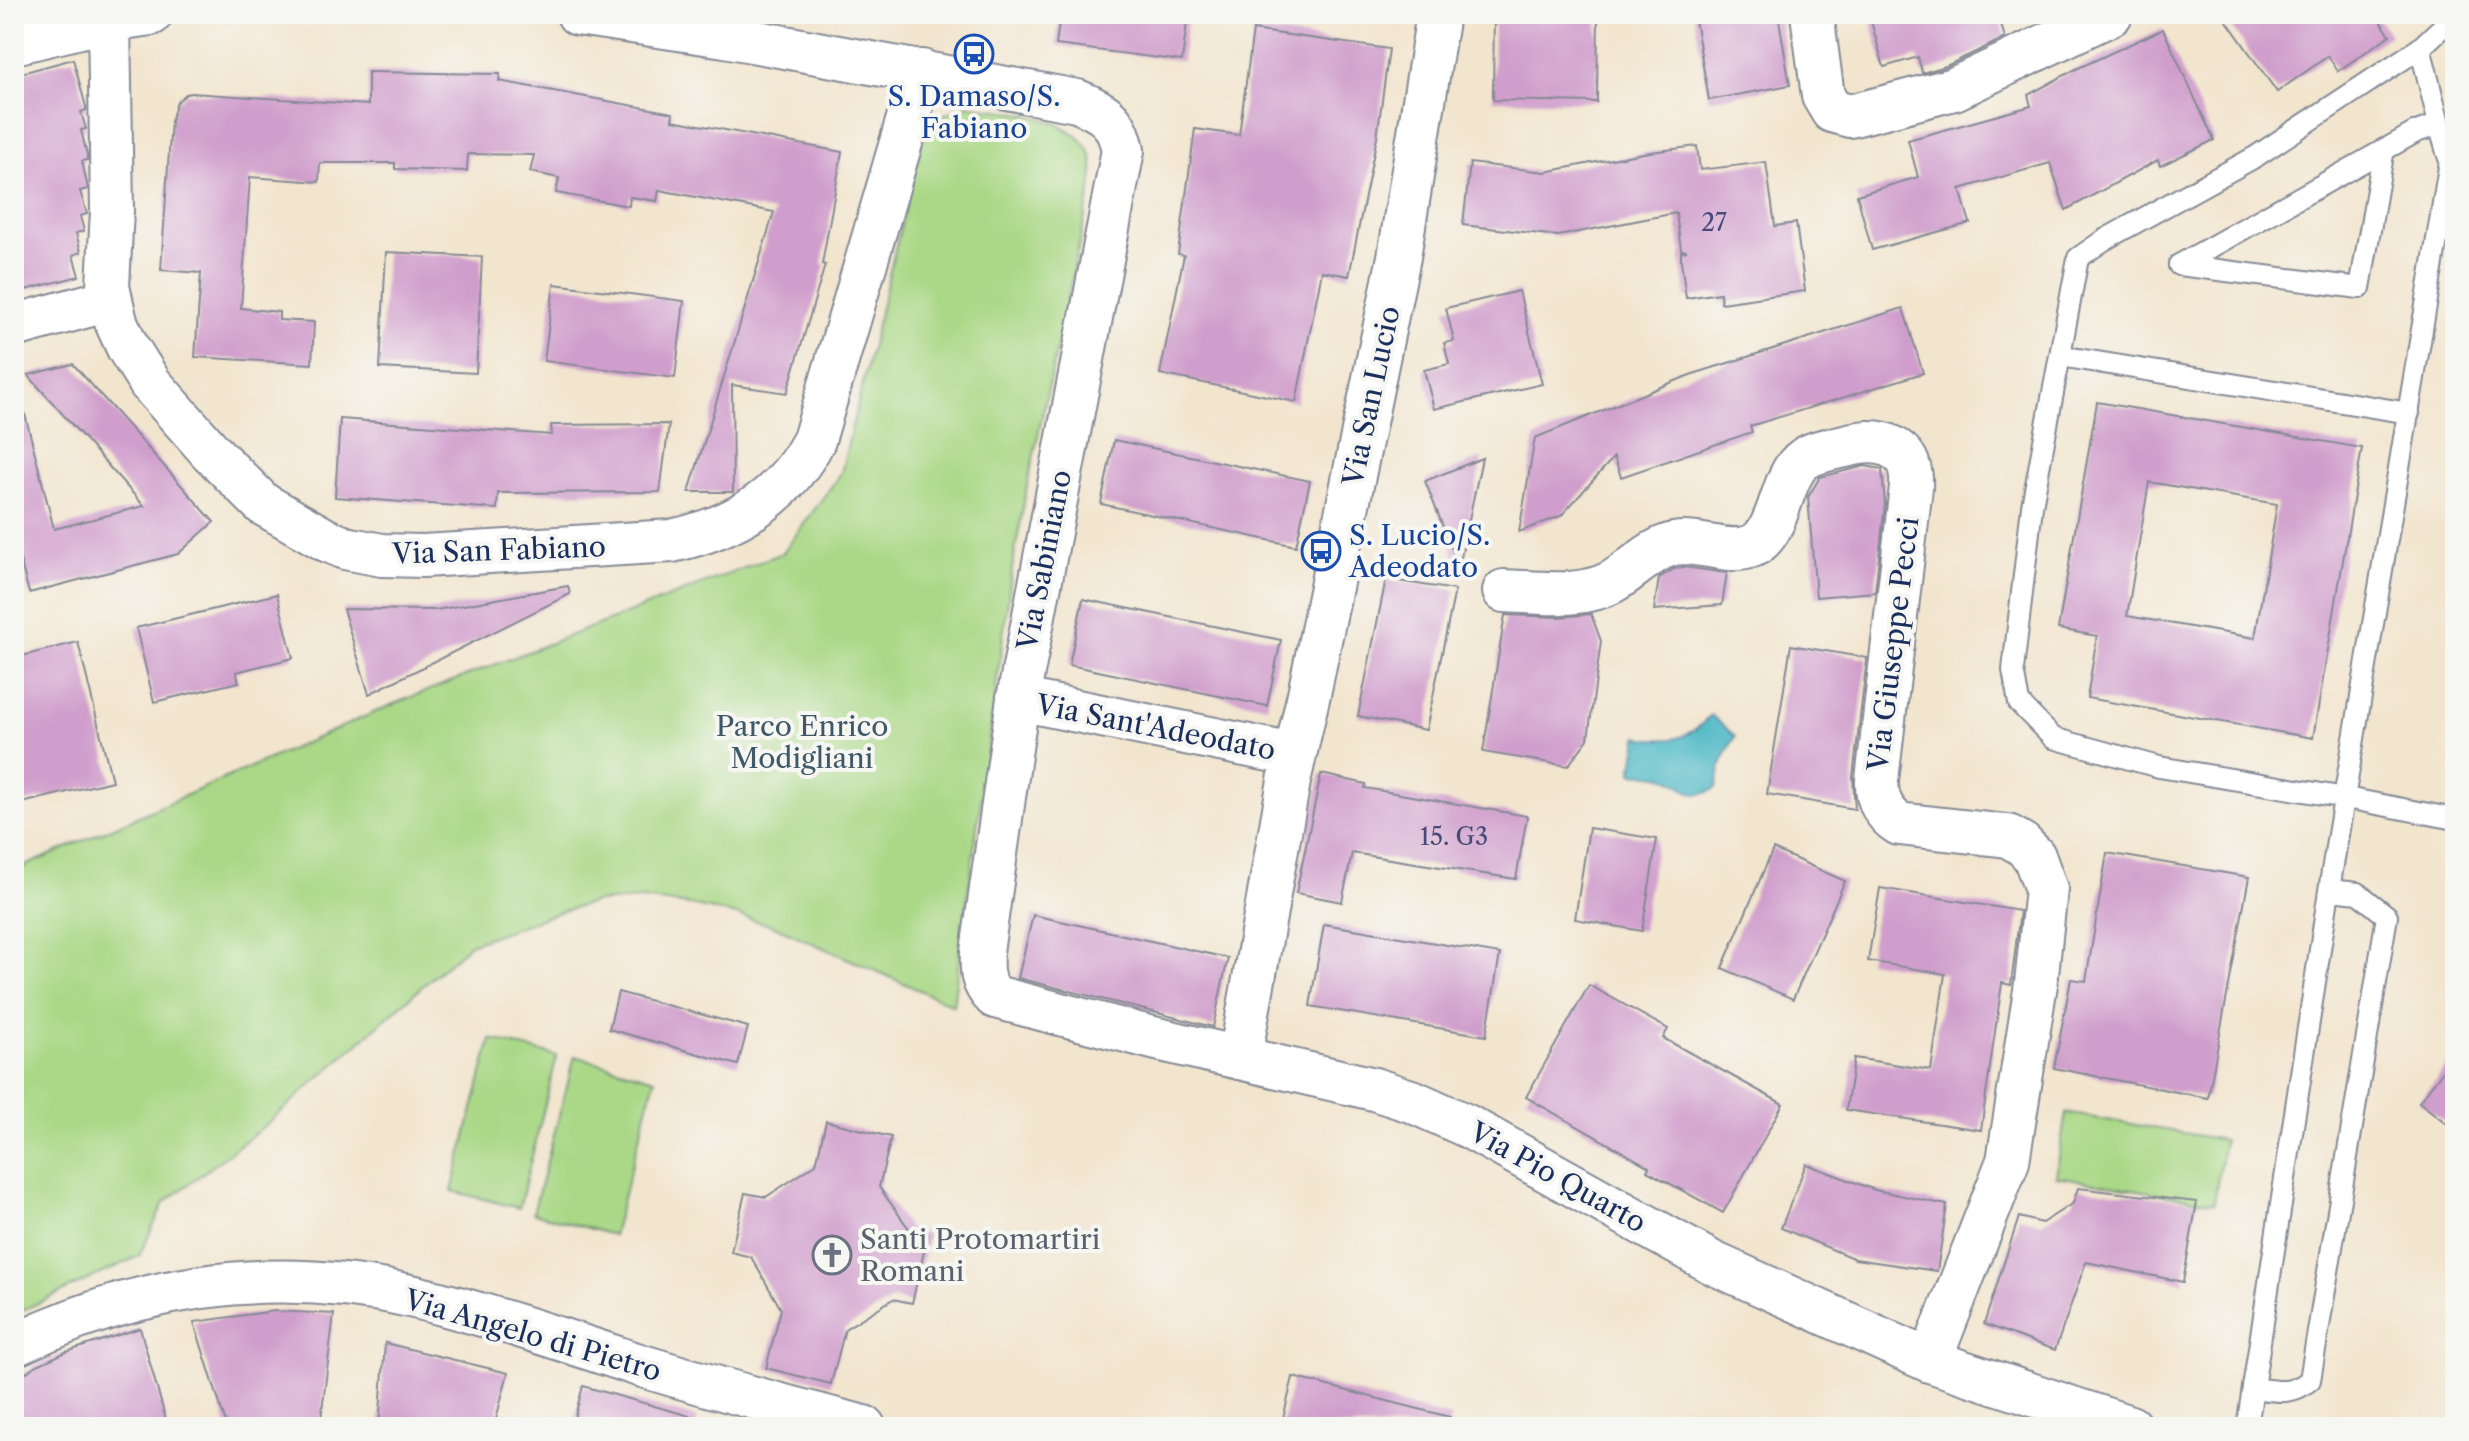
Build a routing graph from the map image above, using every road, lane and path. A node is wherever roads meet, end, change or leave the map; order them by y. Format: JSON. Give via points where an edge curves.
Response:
{"nodes":[{"id":1,"x":151,"y":14,"type":"edge"},
{"id":2,"x":578,"y":14,"type":"edge"},
{"id":3,"x":1438,"y":14,"type":"edge"},
{"id":4,"x":1812,"y":14,"type":"edge"},
{"id":5,"x":2111,"y":14,"type":"edge"},
{"id":6,"x":2455,"y":15,"type":"edge"},
{"id":7,"x":109,"y":20,"type":"junction"},
{"id":8,"x":14,"y":43,"type":"edge"},
{"id":9,"x":2420,"y":48,"type":"junction"},
{"id":10,"x":922,"y":71,"type":"junction"},
{"id":11,"x":2438,"y":125,"type":"junction"},
{"id":12,"x":2455,"y":144,"type":"edge"},
{"id":13,"x":2384,"y":149,"type":"junction"},
{"id":14,"x":109,"y":300,"type":"junction"},
{"id":15,"x":14,"y":326,"type":"edge"},
{"id":16,"x":2060,"y":356,"type":"junction"},
{"id":17,"x":2409,"y":413,"type":"junction"},
{"id":18,"x":1504,"y":591,"type":"dead end"},
{"id":19,"x":1018,"y":699,"type":"junction"},
{"id":20,"x":1294,"y":755,"type":"junction"},
{"id":21,"x":2346,"y":798,"type":"junction"},
{"id":22,"x":2455,"y":819,"type":"edge"},
{"id":23,"x":2330,"y":890,"type":"junction"},
{"id":24,"x":981,"y":972,"type":"joint"},
{"id":25,"x":1240,"y":1058,"type":"junction"},
{"id":26,"x":14,"y":1345,"type":"edge"},
{"id":27,"x":1930,"y":1361,"type":"junction"},
{"id":28,"x":2253,"y":1388,"type":"junction"},
{"id":29,"x":775,"y":1416,"type":"edge"},
{"id":30,"x":864,"y":1427,"type":"edge"},
{"id":31,"x":2130,"y":1427,"type":"edge"},
{"id":32,"x":2247,"y":1427,"type":"edge"}],
"edges":[{"from":1,"to":7,"type":"street"},
{"from":2,"to":10,"type":"street"},
{"from":3,"to":20,"type":"street","name":"Via San Lucio","via":[[1399,257]]},
{"from":4,"to":5,"type":"street","via":[[1823,96],[1832,111],[1850,116],[1954,89]]},
{"from":6,"to":9,"type":"lane"},
{"from":7,"to":8,"type":"street"},
{"from":7,"to":14,"type":"street","name":"Via San Fabiano"},
{"from":9,"to":11,"type":"lane"},
{"from":9,"to":16,"type":"lane","via":[[2255,157],[2078,258]]},
{"from":10,"to":14,"type":"street","name":"Via San Fabiano","via":[[814,440],[798,469],[765,502],[690,537],[412,557],[335,544],[263,504],[211,452],[138,366]]},
{"from":10,"to":19,"type":"street","name":"Via Sabiniano","via":[[1085,104],[1111,120],[1123,150]]},
{"from":11,"to":12,"type":"lane"},
{"from":11,"to":13,"type":"lane"},
{"from":11,"to":17,"type":"lane","via":[[2450,161]]},
{"from":13,"to":13,"type":"lane","via":[[2360,288],[2179,265],[2343,173]]},
{"from":14,"to":15,"type":"street"},
{"from":16,"to":17,"type":"lane"},
{"from":16,"to":21,"type":"lane","via":[[2029,536],[2013,670],[2019,703],[2053,738],[2159,767]]},
{"from":17,"to":21,"type":"lane"},
{"from":18,"to":27,"type":"street","name":"Via Giuseppe Pecci","via":[[1598,588],[1676,544],[1755,545],[1767,533],[1800,462],[1811,455],[1863,441],[1886,444],[1908,461],[1911,487],[1877,780],[1879,802],[1899,824],[2008,836],[2034,856],[2046,889],[2008,1161]]},
{"from":19,"to":20,"type":"street","name":"Via Sant'Adeodato"},
{"from":19,"to":24,"type":"street","name":"Via Sabiniano"},
{"from":20,"to":25,"type":"street","name":"Via San Lucio"},
{"from":21,"to":22,"type":"lane"},
{"from":21,"to":23,"type":"lane"},
{"from":23,"to":28,"type":"lane"},
{"from":23,"to":28,"type":"lane","via":[[2358,893],[2387,916],[2310,1380],[2285,1392]]},
{"from":24,"to":25,"type":"street","name":"Via Pio Quarto","via":[[985,987],[1012,1003]]},
{"from":25,"to":27,"type":"street","name":"Via Pio Quarto","via":[[1414,1102],[1713,1263]]},
{"from":26,"to":29,"type":"street","name":"Via Angelo di Pietro","via":[[99,1310],[184,1288],[257,1282],[346,1287],[412,1296],[488,1317],[699,1384]]},
{"from":27,"to":31,"type":"street","name":"Via Pio Quarto"},
{"from":28,"to":32,"type":"lane"},
{"from":29,"to":30,"type":"street","name":"Via Angelo di Pietro"}]}
